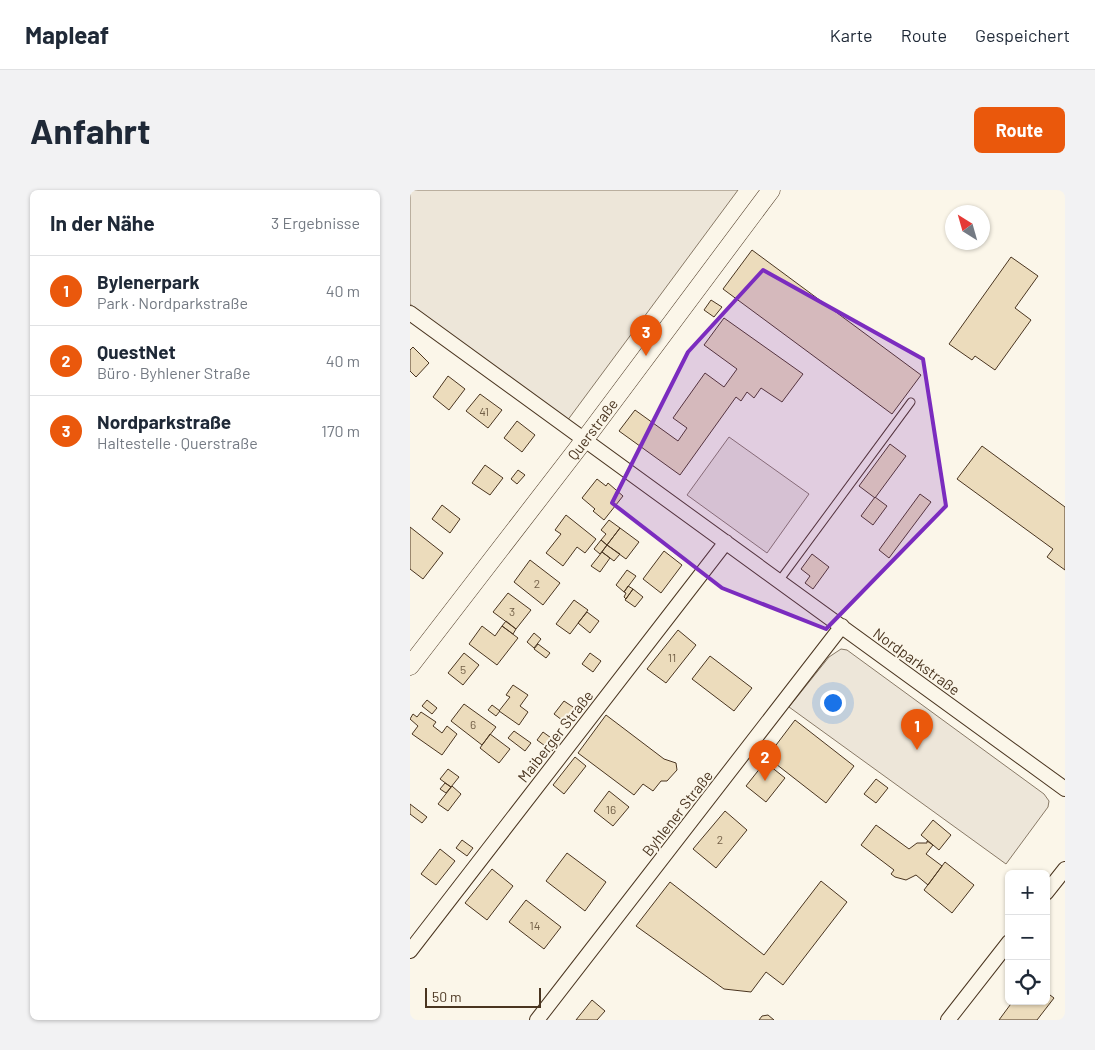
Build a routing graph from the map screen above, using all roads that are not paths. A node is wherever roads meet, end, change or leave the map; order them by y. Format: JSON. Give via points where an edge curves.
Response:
{"nodes":[{"id":1,"x":770,"y":190,"type":"edge"},
{"id":2,"x":410,"y":313,"type":"edge"},
{"id":3,"x":911,"y":402,"type":"dead end"},
{"id":4,"x":585,"y":439,"type":"junction"},
{"id":5,"x":726,"y":542,"type":"junction"},
{"id":6,"x":779,"y":581,"type":"junction"},
{"id":7,"x":842,"y":626,"type":"junction"},
{"id":8,"x":410,"y":666,"type":"edge"},
{"id":9,"x":1065,"y":789,"type":"edge"},
{"id":10,"x":1065,"y":869,"type":"edge"},
{"id":11,"x":1050,"y":888,"type":"edge"},
{"id":12,"x":1005,"y":947,"type":"edge"},
{"id":13,"x":410,"y":951,"type":"edge"},
{"id":14,"x":537,"y":1020,"type":"edge"},
{"id":15,"x":948,"y":1020,"type":"edge"}],
"edges":[{"from":1,"to":4,"type":"street","name":"Querstraße"},
{"from":2,"to":4,"type":"street","name":"Nordparkstraße"},
{"from":3,"to":6,"type":"lane"},
{"from":4,"to":5,"type":"street","name":"Nordparkstraße"},
{"from":4,"to":8,"type":"street","name":"Querstraße"},
{"from":5,"to":6,"type":"street","name":"Nordparkstraße"},
{"from":5,"to":13,"type":"street","name":"Maiberger Straße"},
{"from":6,"to":7,"type":"street","name":"Nordparkstraße"},
{"from":7,"to":9,"type":"street","name":"Nordparkstraße"},
{"from":7,"to":14,"type":"street","name":"Byhlener Straße"},
{"from":10,"to":11,"type":"street"},
{"from":12,"to":15,"type":"street"}]}
